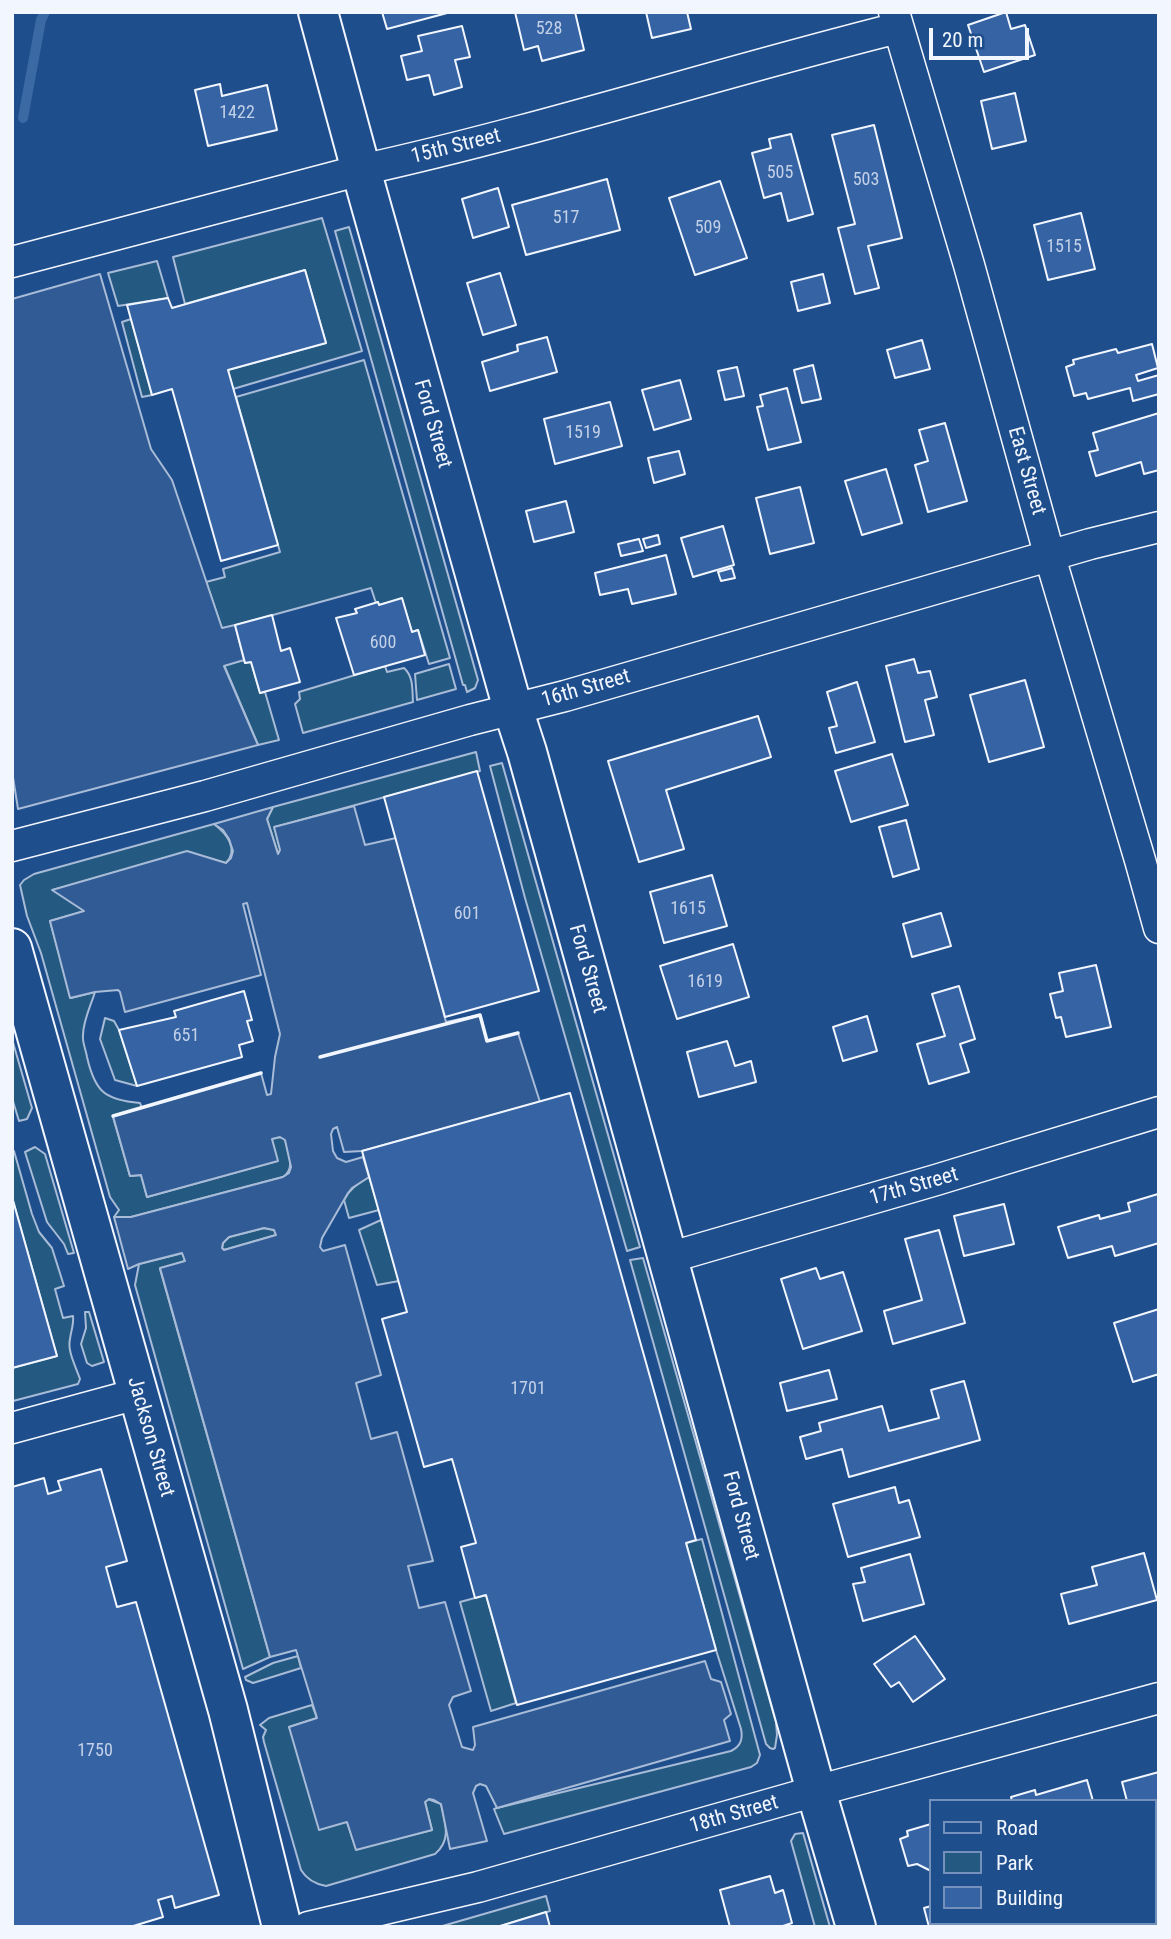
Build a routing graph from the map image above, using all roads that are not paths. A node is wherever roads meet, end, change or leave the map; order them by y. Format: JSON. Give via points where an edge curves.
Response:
{"nodes":[{"id":1,"x":318,"y":12,"type":"edge"},
{"id":2,"x":896,"y":20,"type":"edge"},
{"id":3,"x":361,"y":170,"type":"junction"},
{"id":4,"x":12,"y":262,"type":"edge"},
{"id":5,"x":1159,"y":527,"type":"edge"},
{"id":6,"x":1050,"y":557,"type":"junction"},
{"id":7,"x":513,"y":709,"type":"junction"},
{"id":8,"x":12,"y":846,"type":"edge"},
{"id":9,"x":1159,"y":928,"type":"edge"},
{"id":10,"x":12,"y":948,"type":"edge"},
{"id":11,"x":1159,"y":1112,"type":"edge"},
{"id":12,"x":668,"y":1258,"type":"junction"},
{"id":13,"x":137,"y":1394,"type":"junction"},
{"id":14,"x":12,"y":1428,"type":"edge"},
{"id":15,"x":1159,"y":1698,"type":"edge"},
{"id":16,"x":816,"y":1791,"type":"junction"},
{"id":17,"x":282,"y":1927,"type":"edge"},
{"id":18,"x":308,"y":1927,"type":"edge"},
{"id":19,"x":856,"y":1927,"type":"edge"}],
"edges":[{"from":1,"to":3,"type":"main road","name":"Ford Street"},
{"from":2,"to":3,"type":"street","name":"15th Street","via":[[627,102]]},
{"from":2,"to":6,"type":"street","name":"East Street"},
{"from":3,"to":4,"type":"street","name":"15th Street"},
{"from":3,"to":7,"type":"main road","name":"Ford Street"},
{"from":5,"to":6,"type":"street","name":"16th Street"},
{"from":6,"to":7,"type":"street","name":"16th Street"},
{"from":6,"to":9,"type":"street","name":"East Street"},
{"from":7,"to":8,"type":"street","name":"16th Street"},
{"from":7,"to":12,"type":"main road","name":"Ford Street"},
{"from":10,"to":13,"type":"main road","name":"Jackson Street"},
{"from":11,"to":12,"type":"street","name":"17th Street"},
{"from":12,"to":16,"type":"main road","name":"Ford Street"},
{"from":13,"to":14,"type":"street"},
{"from":13,"to":17,"type":"main road","name":"Jackson Street","via":[[228,1710]]},
{"from":15,"to":16,"type":"street","name":"18th Street"},
{"from":16,"to":18,"type":"street","name":"18th Street","via":[[478,1887]]},
{"from":16,"to":19,"type":"main road","name":"Ford Street"}]}
